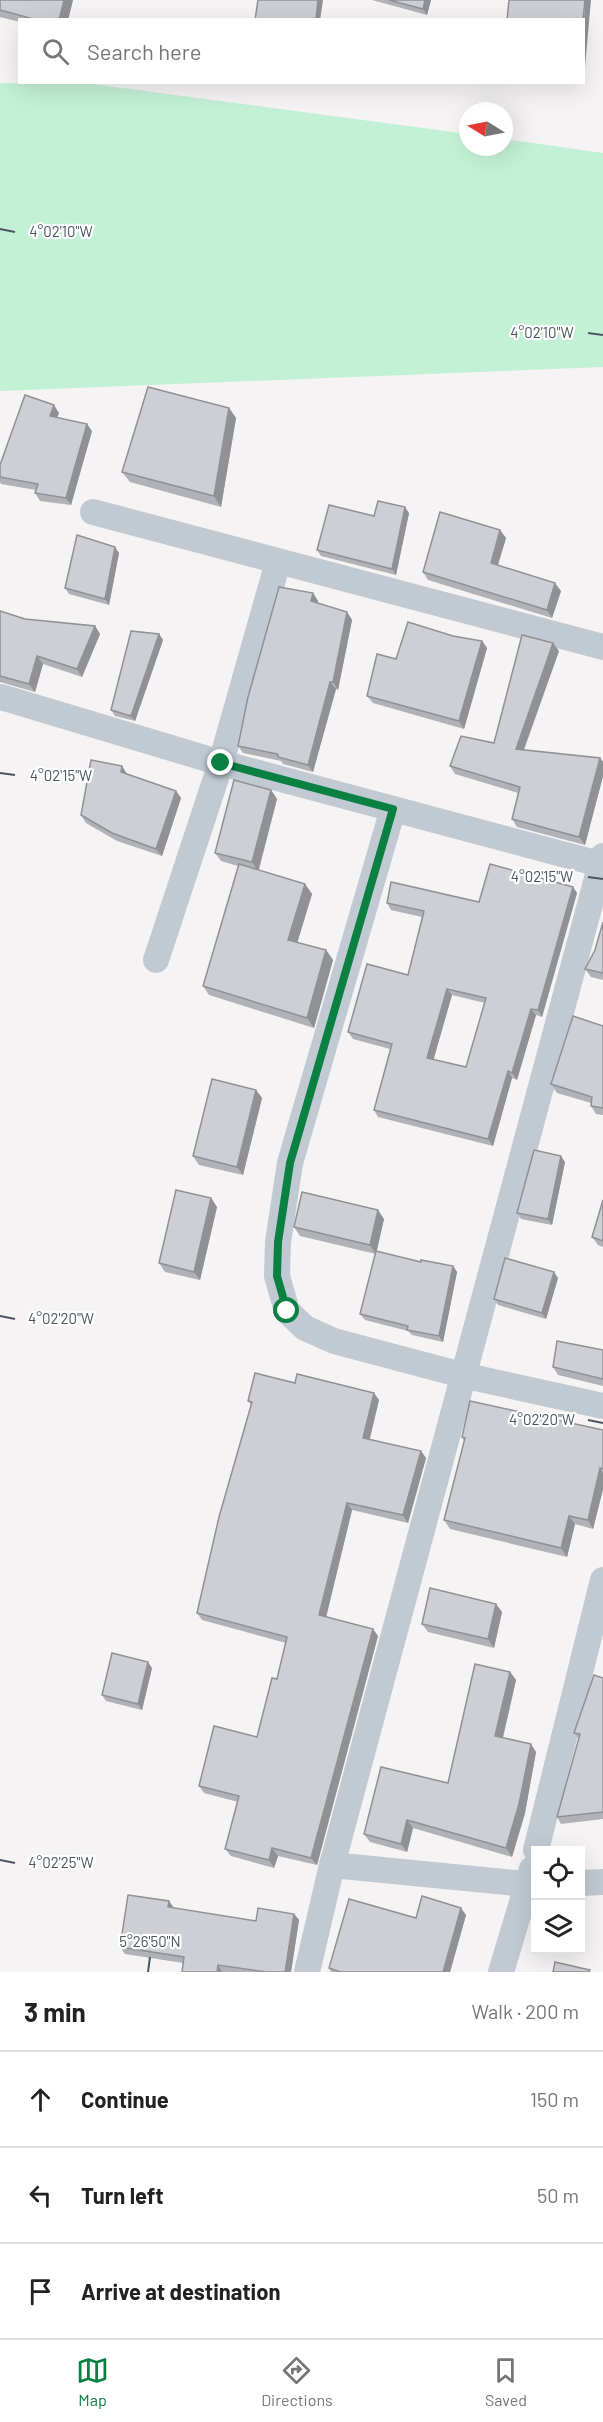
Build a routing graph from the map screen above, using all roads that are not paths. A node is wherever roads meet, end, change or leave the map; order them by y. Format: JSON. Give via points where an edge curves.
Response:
{"nodes":[{"id":1,"x":93,"y":512,"type":"dead end"},
{"id":2,"x":278,"y":562,"type":"junction"},
{"id":3,"x":603,"y":647,"type":"edge"},
{"id":4,"x":1,"y":697,"type":"edge"},
{"id":5,"x":221,"y":763,"type":"junction"},
{"id":6,"x":393,"y":809,"type":"junction"},
{"id":7,"x":602,"y":862,"type":"edge"},
{"id":8,"x":156,"y":960,"type":"dead end"},
{"id":9,"x":462,"y":1375,"type":"junction"},
{"id":10,"x":603,"y":1406,"type":"edge"},
{"id":11,"x":603,"y":1580,"type":"edge"},
{"id":12,"x":537,"y":1846,"type":"edge"},
{"id":13,"x":332,"y":1865,"type":"junction"},
{"id":14,"x":603,"y":1881,"type":"edge"},
{"id":15,"x":585,"y":1883,"type":"edge"},
{"id":16,"x":531,"y":1885,"type":"edge"},
{"id":17,"x":531,"y":1888,"type":"edge"},
{"id":18,"x":307,"y":1972,"type":"edge"},
{"id":19,"x":501,"y":1972,"type":"edge"}],
"edges":[{"from":1,"to":2,"type":"street"},
{"from":2,"to":3,"type":"street"},
{"from":2,"to":5,"type":"street"},
{"from":4,"to":5,"type":"street"},
{"from":5,"to":6,"type":"street"},
{"from":5,"to":8,"type":"street"},
{"from":6,"to":7,"type":"street"},
{"from":6,"to":9,"type":"street","via":[[290,1163],[277,1276],[287,1311],[306,1328],[334,1341]]},
{"from":7,"to":9,"type":"street"},
{"from":9,"to":10,"type":"street"},
{"from":9,"to":13,"type":"street"},
{"from":11,"to":12,"type":"street"},
{"from":13,"to":16,"type":"street"},
{"from":13,"to":18,"type":"street"},
{"from":14,"to":15,"type":"street"},
{"from":17,"to":19,"type":"street"}]}
